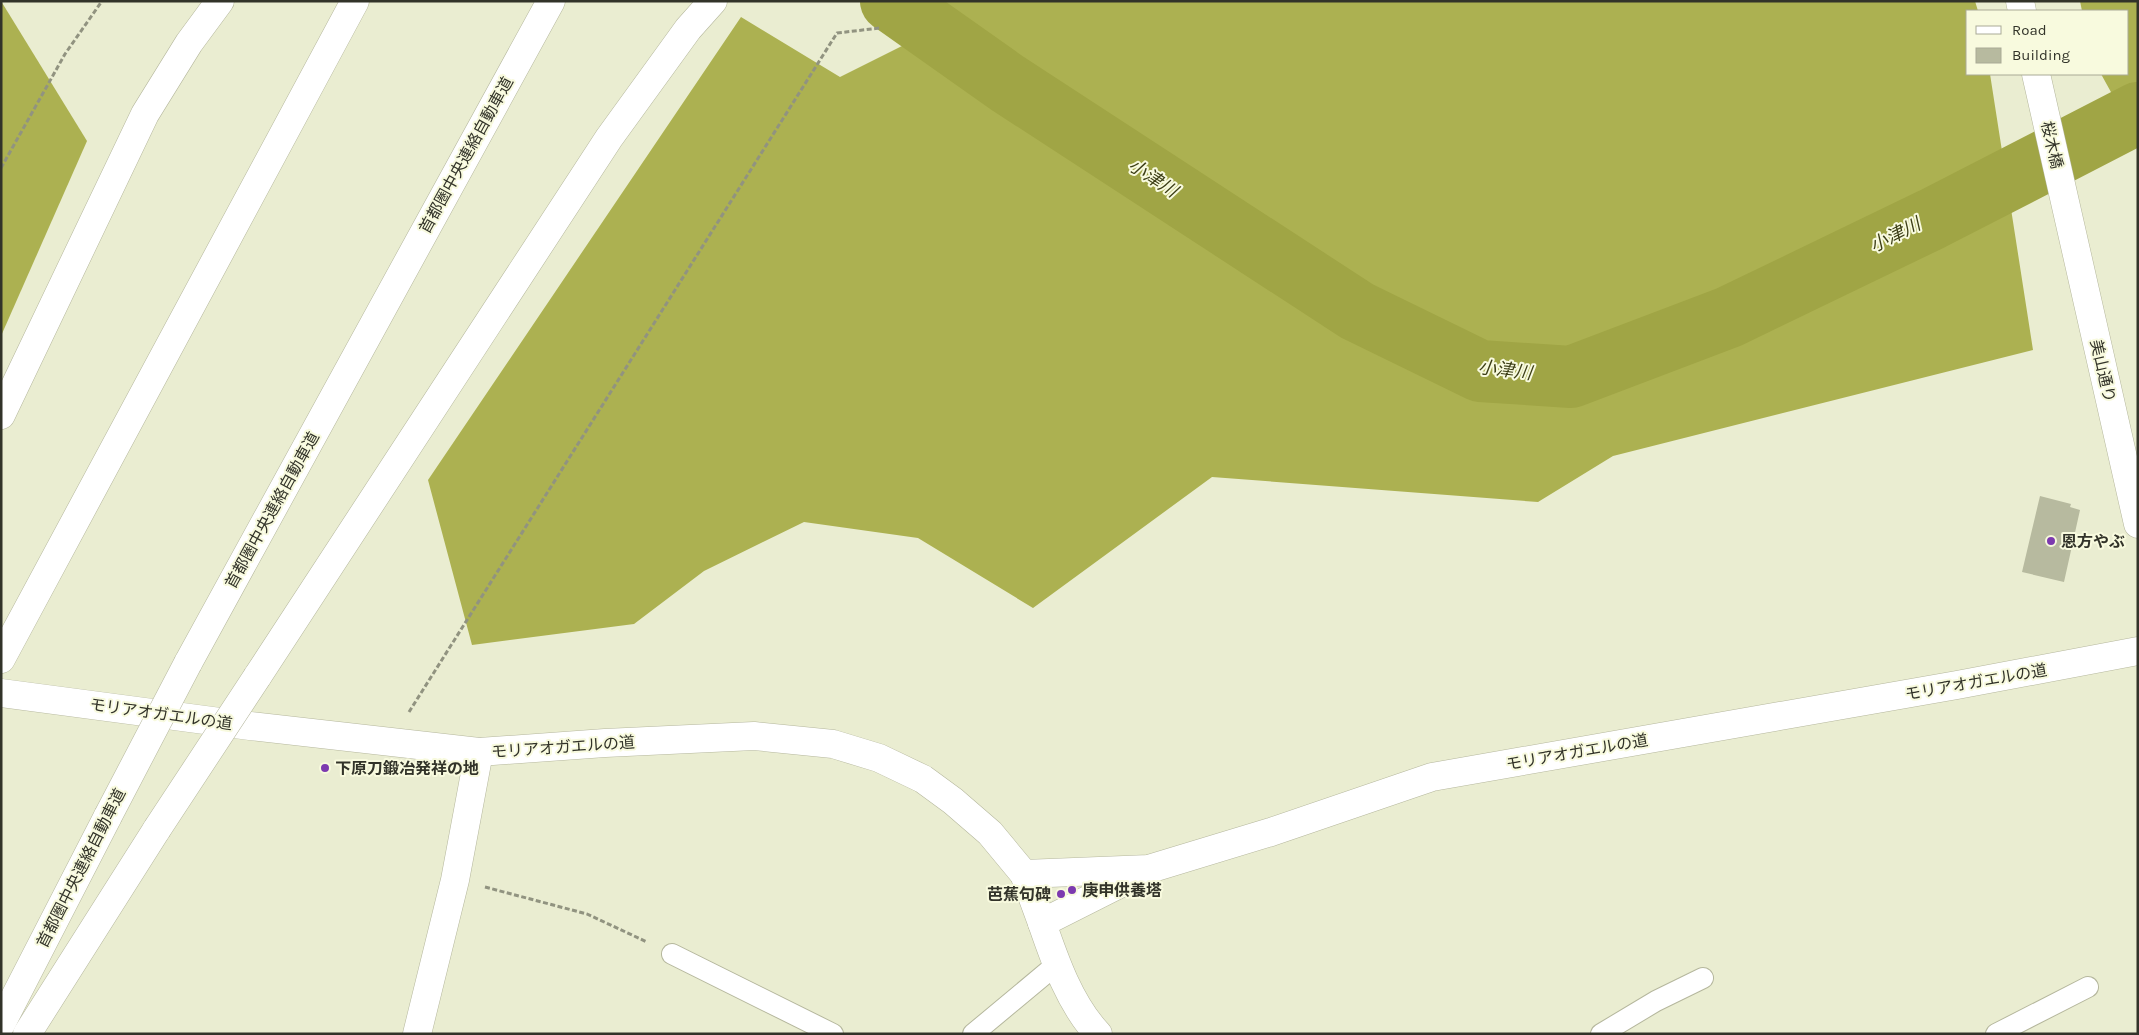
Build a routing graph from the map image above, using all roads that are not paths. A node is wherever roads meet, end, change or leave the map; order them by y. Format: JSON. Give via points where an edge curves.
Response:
{"nodes":[{"id":1,"x":220,"y":1,"type":"edge"},
{"id":2,"x":355,"y":1,"type":"edge"},
{"id":3,"x":551,"y":1,"type":"edge"},
{"id":4,"x":713,"y":1,"type":"edge"},
{"id":5,"x":2036,"y":75,"type":"edge"},
{"id":6,"x":2069,"y":217,"type":"joint"},
{"id":7,"x":1,"y":415,"type":"edge"},
{"id":8,"x":2138,"y":524,"type":"edge"},
{"id":9,"x":2138,"y":651,"type":"edge"},
{"id":10,"x":5,"y":652,"type":"edge"},
{"id":11,"x":1,"y":693,"type":"edge"},
{"id":12,"x":479,"y":752,"type":"junction"},
{"id":13,"x":1149,"y":869,"type":"junction"},
{"id":14,"x":1024,"y":874,"type":"junction"},
{"id":15,"x":1042,"y":923,"type":"junction"},
{"id":16,"x":672,"y":954,"type":"road end"},
{"id":17,"x":1057,"y":964,"type":"junction"},
{"id":18,"x":1703,"y":978,"type":"dead end"},
{"id":19,"x":2088,"y":987,"type":"dead end"},
{"id":20,"x":1,"y":1024,"type":"edge"},
{"id":21,"x":27,"y":1034,"type":"edge"},
{"id":22,"x":417,"y":1034,"type":"edge"},
{"id":23,"x":832,"y":1034,"type":"edge"},
{"id":24,"x":973,"y":1034,"type":"edge"},
{"id":25,"x":1098,"y":1034,"type":"edge"},
{"id":26,"x":1601,"y":1034,"type":"edge"},
{"id":27,"x":1996,"y":1034,"type":"edge"}],
"edges":[{"from":1,"to":7,"type":"main road","via":[[189,43],[145,114]]},
{"from":2,"to":10,"type":"main road"},
{"from":3,"to":20,"type":"main road","name":"首都圏中央連絡自動車道","bridge":true,"via":[[188,663]]},
{"from":4,"to":21,"type":"main road","bridge":true,"via":[[688,29],[609,138],[157,829]]},
{"from":5,"to":6,"type":"main road","name":"桜木橋"},
{"from":6,"to":8,"type":"main road","name":"美山通り"},
{"from":9,"to":13,"type":"main road","name":"モリアオガエルの道","via":[[1957,686],[1432,777],[1271,832]]},
{"from":11,"to":12,"type":"main road","name":"モリアオガエルの道"},
{"from":12,"to":14,"type":"main road","name":"モリアオガエルの道","via":[[754,736],[833,744],[879,758],[923,779],[990,833]]},
{"from":12,"to":22,"type":"main road","via":[[455,880]]},
{"from":13,"to":14,"type":"main road","name":"モリアオガエルの道"},
{"from":13,"to":15,"type":"main road"},
{"from":14,"to":15,"type":"main road","name":"モリアオガエルの道"},
{"from":15,"to":17,"type":"main road","name":"モリアオガエルの道"},
{"from":16,"to":23,"type":"lane"},
{"from":17,"to":24,"type":"lane"},
{"from":17,"to":25,"type":"main road","name":"モリアオガエルの道","via":[[1087,1022]]},
{"from":18,"to":26,"type":"lane"},
{"from":19,"to":27,"type":"lane"}]}
